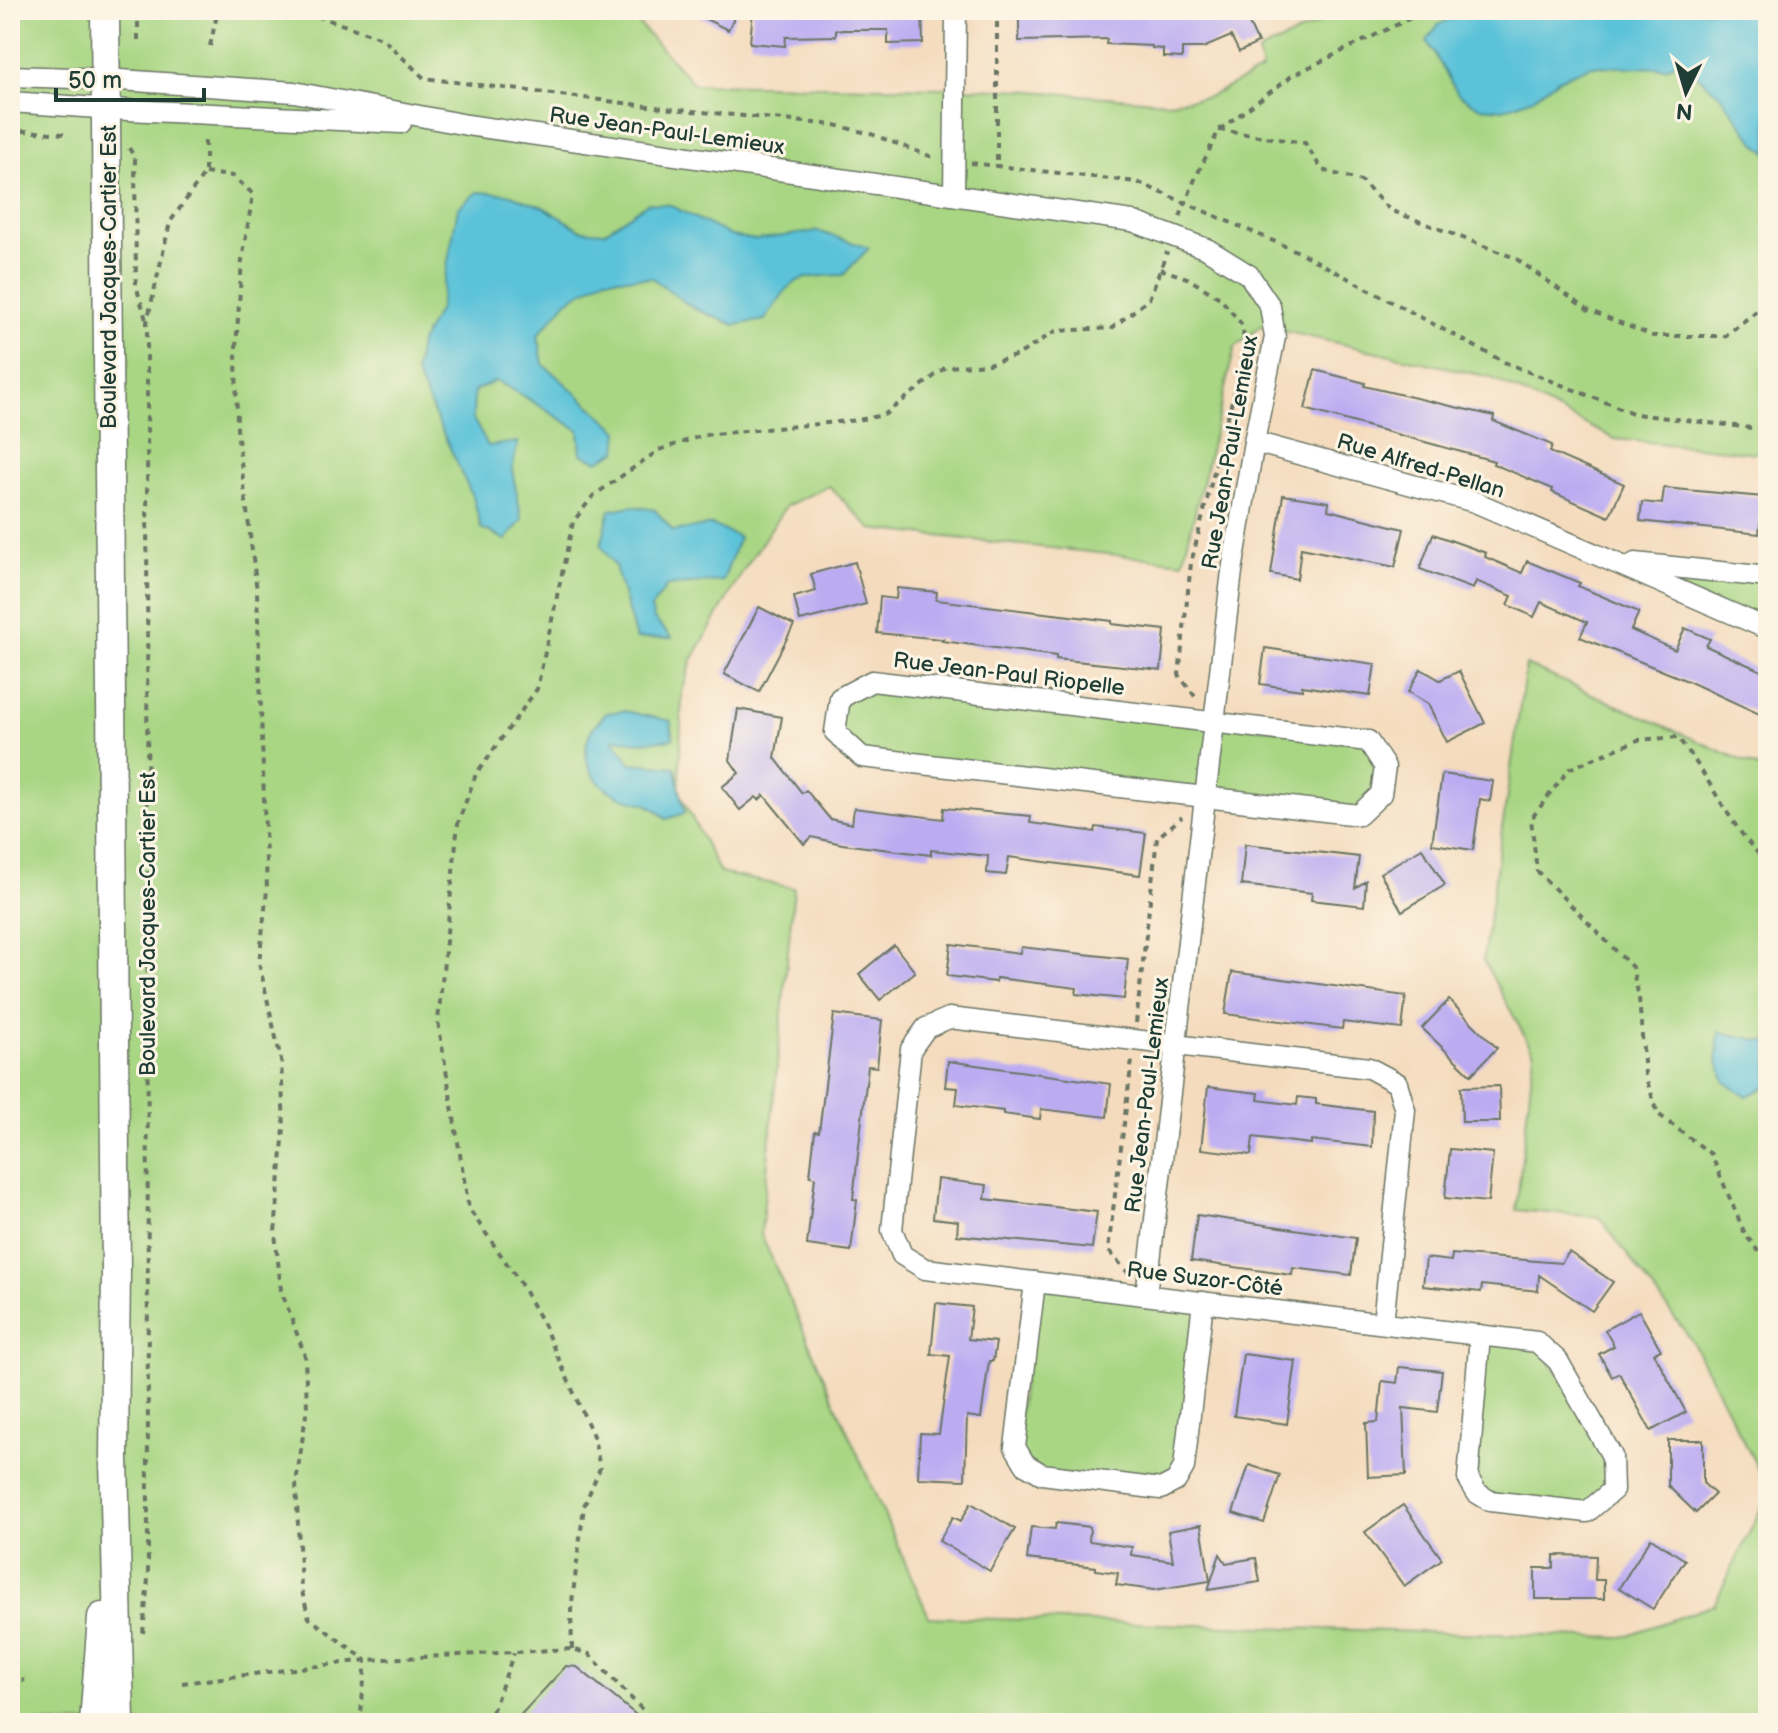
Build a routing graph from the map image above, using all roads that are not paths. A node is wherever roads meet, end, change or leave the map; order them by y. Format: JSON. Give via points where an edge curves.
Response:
{"nodes":[{"id":1,"x":105,"y":10,"type":"edge"},
{"id":2,"x":956,"y":10,"type":"edge"},
{"id":3,"x":10,"y":76,"type":"edge"},
{"id":4,"x":106,"y":79,"type":"junction"},
{"id":5,"x":10,"y":102,"type":"edge"},
{"id":6,"x":107,"y":109,"type":"junction"},
{"id":7,"x":467,"y":125,"type":"junction"},
{"id":8,"x":954,"y":195,"type":"junction"},
{"id":9,"x":1254,"y":442,"type":"junction"},
{"id":10,"x":1615,"y":561,"type":"junction"},
{"id":11,"x":1768,"y":577,"type":"edge"},
{"id":12,"x":1768,"y":629,"type":"edge"},
{"id":13,"x":1214,"y":722,"type":"junction"},
{"id":14,"x":1205,"y":797,"type":"junction"},
{"id":15,"x":1176,"y":1045,"type":"junction"},
{"id":16,"x":1035,"y":1282,"type":"junction"},
{"id":17,"x":1146,"y":1295,"type":"junction"},
{"id":18,"x":1203,"y":1302,"type":"junction"},
{"id":19,"x":1383,"y":1323,"type":"junction"},
{"id":20,"x":1480,"y":1335,"type":"junction"},
{"id":21,"x":114,"y":1457,"type":"junction"},
{"id":22,"x":94,"y":1723,"type":"edge"},
{"id":23,"x":120,"y":1723,"type":"edge"}],
"edges":[{"from":1,"to":4,"type":"main road","name":"Boulevard Jacques-Cartier Est"},
{"from":2,"to":8,"type":"street"},
{"from":3,"to":4,"type":"street","name":"Rue Jean-Paul-Lemieux"},
{"from":4,"to":6,"type":"main road","name":"Boulevard Jacques-Cartier Est"},
{"from":4,"to":7,"type":"street","name":"Rue Jean-Paul-Lemieux","via":[[294,92]]},
{"from":5,"to":6,"type":"street","name":"Rue Jean-Paul-Lemieux"},
{"from":6,"to":7,"type":"street","name":"Rue Jean-Paul-Lemieux"},
{"from":6,"to":21,"type":"main road","name":"Boulevard Jacques-Cartier Est"},
{"from":7,"to":8,"type":"street","name":"Rue Jean-Paul-Lemieux"},
{"from":8,"to":9,"type":"street","name":"Rue Jean-Paul-Lemieux","via":[[1132,221],[1207,249],[1249,275],[1270,306],[1275,337]]},
{"from":9,"to":10,"type":"street","name":"Rue Alfred-Pellan","via":[[1475,502]]},
{"from":9,"to":13,"type":"street","name":"Rue Jean-Paul-Lemieux"},
{"from":10,"to":11,"type":"street","name":"Rue Alfred-Pellan"},
{"from":10,"to":12,"type":"street","name":"Rue Alfred-Pellan"},
{"from":13,"to":14,"type":"street","name":"Rue Jean-Paul-Lemieux"},
{"from":13,"to":14,"type":"street","name":"Rue Jean-Paul Riopelle","via":[[1368,741],[1385,767],[1381,794],[1359,815]]},
{"from":13,"to":14,"type":"street","name":"Rue Jean-Paul Riopelle","via":[[872,681],[840,698],[835,732],[862,757]]},
{"from":14,"to":15,"type":"street","name":"Rue Jean-Paul-Lemieux"},
{"from":15,"to":16,"type":"street","name":"Rue Suzor-Côté","via":[[949,1018],[926,1028],[911,1049],[892,1230],[902,1255],[925,1269]]},
{"from":15,"to":17,"type":"street","name":"Rue Jean-Paul-Lemieux"},
{"from":15,"to":19,"type":"street","via":[[1369,1068],[1397,1083],[1405,1110]]},
{"from":16,"to":17,"type":"street","name":"Rue Suzor-Côté"},
{"from":16,"to":18,"type":"street","via":[[1015,1447],[1025,1464],[1042,1474],[1161,1489],[1176,1481],[1184,1467]]},
{"from":17,"to":18,"type":"street","name":"Rue Suzor-Côté"},
{"from":18,"to":19,"type":"street","name":"Rue Suzor-Côté"},
{"from":19,"to":20,"type":"street","name":"Rue Suzor-Côté"},
{"from":20,"to":20,"type":"street","name":"Rue Suzor-Côté","via":[[1537,1342],[1558,1361],[1612,1456],[1613,1490],[1587,1512],[1490,1501],[1477,1493],[1468,1478]]},
{"from":21,"to":22,"type":"main road","name":"Boulevard Jacques-Cartier Est"},
{"from":21,"to":23,"type":"main road","name":"Boulevard Jacques-Cartier Est"}]}
